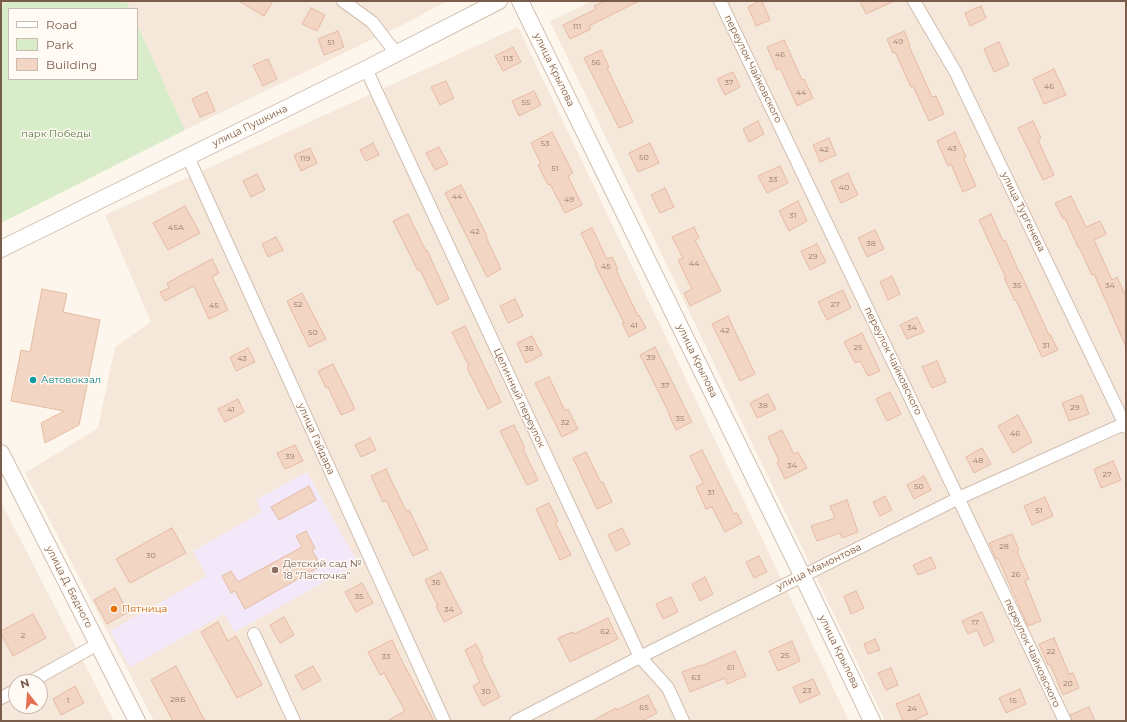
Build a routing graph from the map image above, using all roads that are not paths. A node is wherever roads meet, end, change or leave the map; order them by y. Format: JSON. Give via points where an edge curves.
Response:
{"nodes":[{"id":1,"x":343,"y":1,"type":"edge"},
{"id":2,"x":499,"y":1,"type":"edge"},
{"id":3,"x":520,"y":1,"type":"edge"},
{"id":4,"x":720,"y":1,"type":"edge"},
{"id":5,"x":914,"y":1,"type":"edge"},
{"id":6,"x":396,"y":53,"type":"junction"},
{"id":7,"x":366,"y":69,"type":"junction"},
{"id":8,"x":188,"y":157,"type":"junction"},
{"id":9,"x":1,"y":249,"type":"edge"},
{"id":10,"x":1126,"y":425,"type":"edge"},
{"id":11,"x":1,"y":454,"type":"edge"},
{"id":12,"x":958,"y":498,"type":"junction"},
{"id":13,"x":802,"y":575,"type":"junction"},
{"id":14,"x":254,"y":634,"type":"dead end"},
{"id":15,"x":98,"y":644,"type":"junction"},
{"id":16,"x":640,"y":657,"type":"junction"},
{"id":17,"x":44,"y":674,"type":"edge"},
{"id":18,"x":137,"y":721,"type":"edge"},
{"id":19,"x":294,"y":721,"type":"edge"},
{"id":20,"x":444,"y":721,"type":"edge"},
{"id":21,"x":516,"y":721,"type":"edge"},
{"id":22,"x":683,"y":721,"type":"edge"},
{"id":23,"x":872,"y":721,"type":"edge"},
{"id":24,"x":1064,"y":721,"type":"edge"}],
"edges":[{"from":1,"to":6,"type":"street","via":[[372,22]]},
{"from":2,"to":6,"type":"street","name":"улица Пушкина"},
{"from":3,"to":13,"type":"street","name":"улица Крылова"},
{"from":4,"to":12,"type":"street","name":"переулок Чайковского"},
{"from":5,"to":10,"type":"street","name":"улица Тургенева","via":[[956,73]]},
{"from":6,"to":7,"type":"street","name":"улица Пушкина"},
{"from":7,"to":8,"type":"street","name":"улица Пушкина"},
{"from":7,"to":16,"type":"street","name":"Целинный переулок"},
{"from":8,"to":9,"type":"street","name":"улица Пушкина"},
{"from":8,"to":20,"type":"street","name":"улица Гайдара"},
{"from":10,"to":12,"type":"street","name":"улица Мамонтова"},
{"from":11,"to":15,"type":"street","name":"улица Д. Бедного"},
{"from":12,"to":13,"type":"street","name":"улица Мамонтова"},
{"from":12,"to":24,"type":"street","name":"переулок Чайковского"},
{"from":13,"to":16,"type":"street","name":"улица Мамонтова"},
{"from":13,"to":23,"type":"street","name":"улица Крылова"},
{"from":14,"to":19,"type":"street"},
{"from":15,"to":17,"type":"street"},
{"from":15,"to":18,"type":"street","name":"улица Д. Бедного"},
{"from":16,"to":21,"type":"street","name":"улица Мамонтова"},
{"from":16,"to":22,"type":"street","name":"Целинный переулок","via":[[668,688]]}]}
